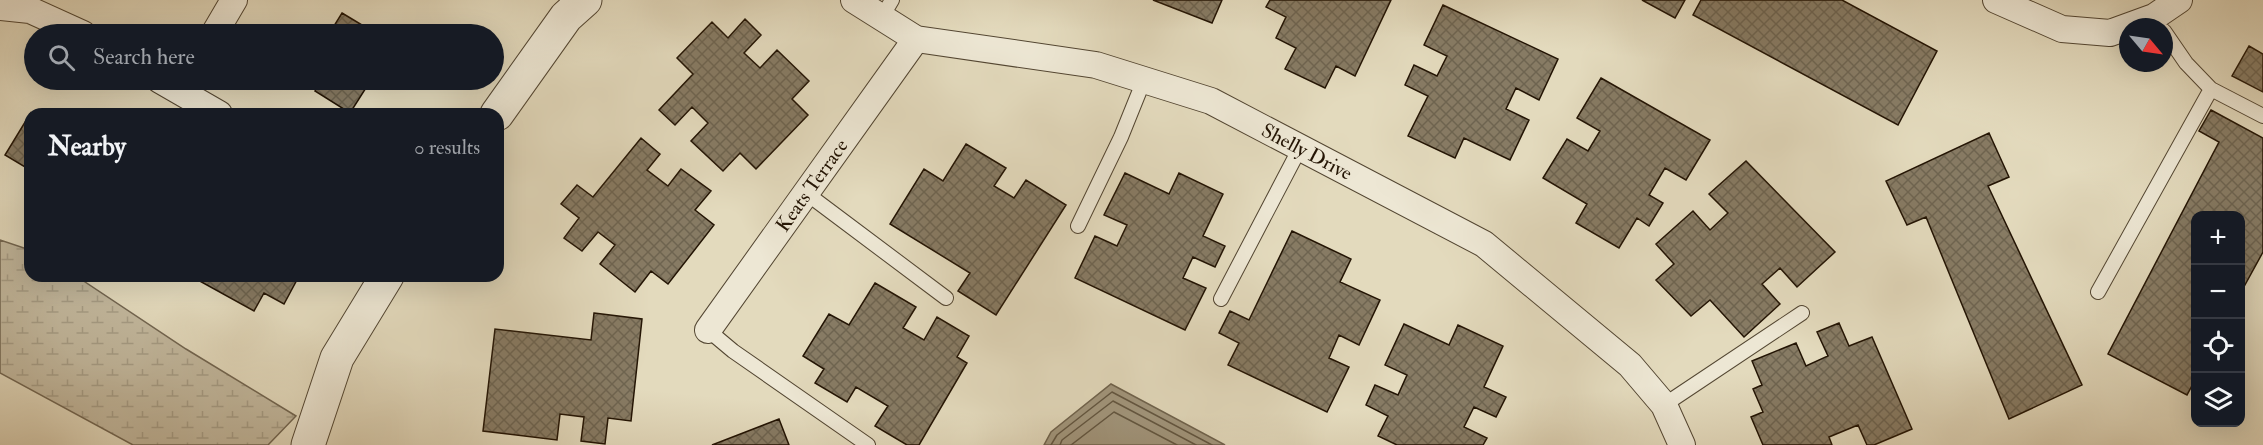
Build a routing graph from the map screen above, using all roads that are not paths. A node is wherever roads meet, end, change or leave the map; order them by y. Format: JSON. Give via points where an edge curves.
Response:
{"nodes":[{"id":1,"x":234,"y":0,"type":"edge"},
{"id":2,"x":585,"y":0,"type":"edge"},
{"id":3,"x":854,"y":0,"type":"edge"},
{"id":4,"x":1996,"y":0,"type":"edge"},
{"id":5,"x":2180,"y":0,"type":"edge"},
{"id":6,"x":0,"y":7,"type":"edge"},
{"id":7,"x":887,"y":9,"type":"edge"},
{"id":8,"x":2166,"y":18,"type":"edge"},
{"id":9,"x":61,"y":24,"type":"edge"},
{"id":10,"x":220,"y":24,"type":"edge"},
{"id":11,"x":2119,"y":32,"type":"edge"},
{"id":12,"x":916,"y":39,"type":"junction"},
{"id":13,"x":2173,"y":44,"type":"edge"},
{"id":14,"x":1144,"y":80,"type":"junction"},
{"id":15,"x":2211,"y":88,"type":"junction"},
{"id":16,"x":185,"y":90,"type":"edge"},
{"id":17,"x":211,"y":108,"type":"edge"},
{"id":18,"x":501,"y":108,"type":"edge"},
{"id":19,"x":2263,"y":116,"type":"edge"},
{"id":20,"x":1300,"y":148,"type":"junction"},
{"id":21,"x":806,"y":193,"type":"junction"},
{"id":22,"x":1078,"y":226,"type":"dead end"},
{"id":23,"x":383,"y":282,"type":"edge"},
{"id":24,"x":2098,"y":292,"type":"dead end"},
{"id":25,"x":946,"y":298,"type":"dead end"},
{"id":26,"x":1221,"y":299,"type":"dead end"},
{"id":27,"x":1802,"y":312,"type":"dead end"},
{"id":28,"x":708,"y":330,"type":"joint"},
{"id":29,"x":1664,"y":405,"type":"junction"},
{"id":30,"x":308,"y":445,"type":"edge"},
{"id":31,"x":868,"y":445,"type":"edge"},
{"id":32,"x":1682,"y":445,"type":"edge"}],
"edges":[{"from":1,"to":10,"type":"street"},
{"from":2,"to":18,"type":"street","via":[[566,17]]},
{"from":3,"to":7,"type":"street","name":"Shelly Drive"},
{"from":4,"to":11,"type":"street","via":[[2062,29]]},
{"from":5,"to":8,"type":"street"},
{"from":6,"to":9,"type":"street","via":[[30,10]]},
{"from":7,"to":12,"type":"street","name":"Shelly Drive"},
{"from":12,"to":14,"type":"street","name":"Shelly Drive","via":[[1096,65]]},
{"from":12,"to":21,"type":"street","name":"Keats Terrace"},
{"from":13,"to":15,"type":"lane"},
{"from":14,"to":20,"type":"street","name":"Shelly Drive","via":[[1211,101]]},
{"from":14,"to":22,"type":"lane"},
{"from":15,"to":19,"type":"lane"},
{"from":15,"to":24,"type":"lane"},
{"from":16,"to":17,"type":"street"},
{"from":20,"to":26,"type":"lane"},
{"from":20,"to":29,"type":"street","name":"Shelly Drive","via":[[1484,244],[1630,365]]},
{"from":21,"to":25,"type":"lane"},
{"from":21,"to":28,"type":"street","name":"Keats Terrace"},
{"from":23,"to":30,"type":"street","via":[[338,358]]},
{"from":27,"to":29,"type":"lane"},
{"from":28,"to":31,"type":"lane"},
{"from":29,"to":32,"type":"street","name":"Shelly Drive"}]}
